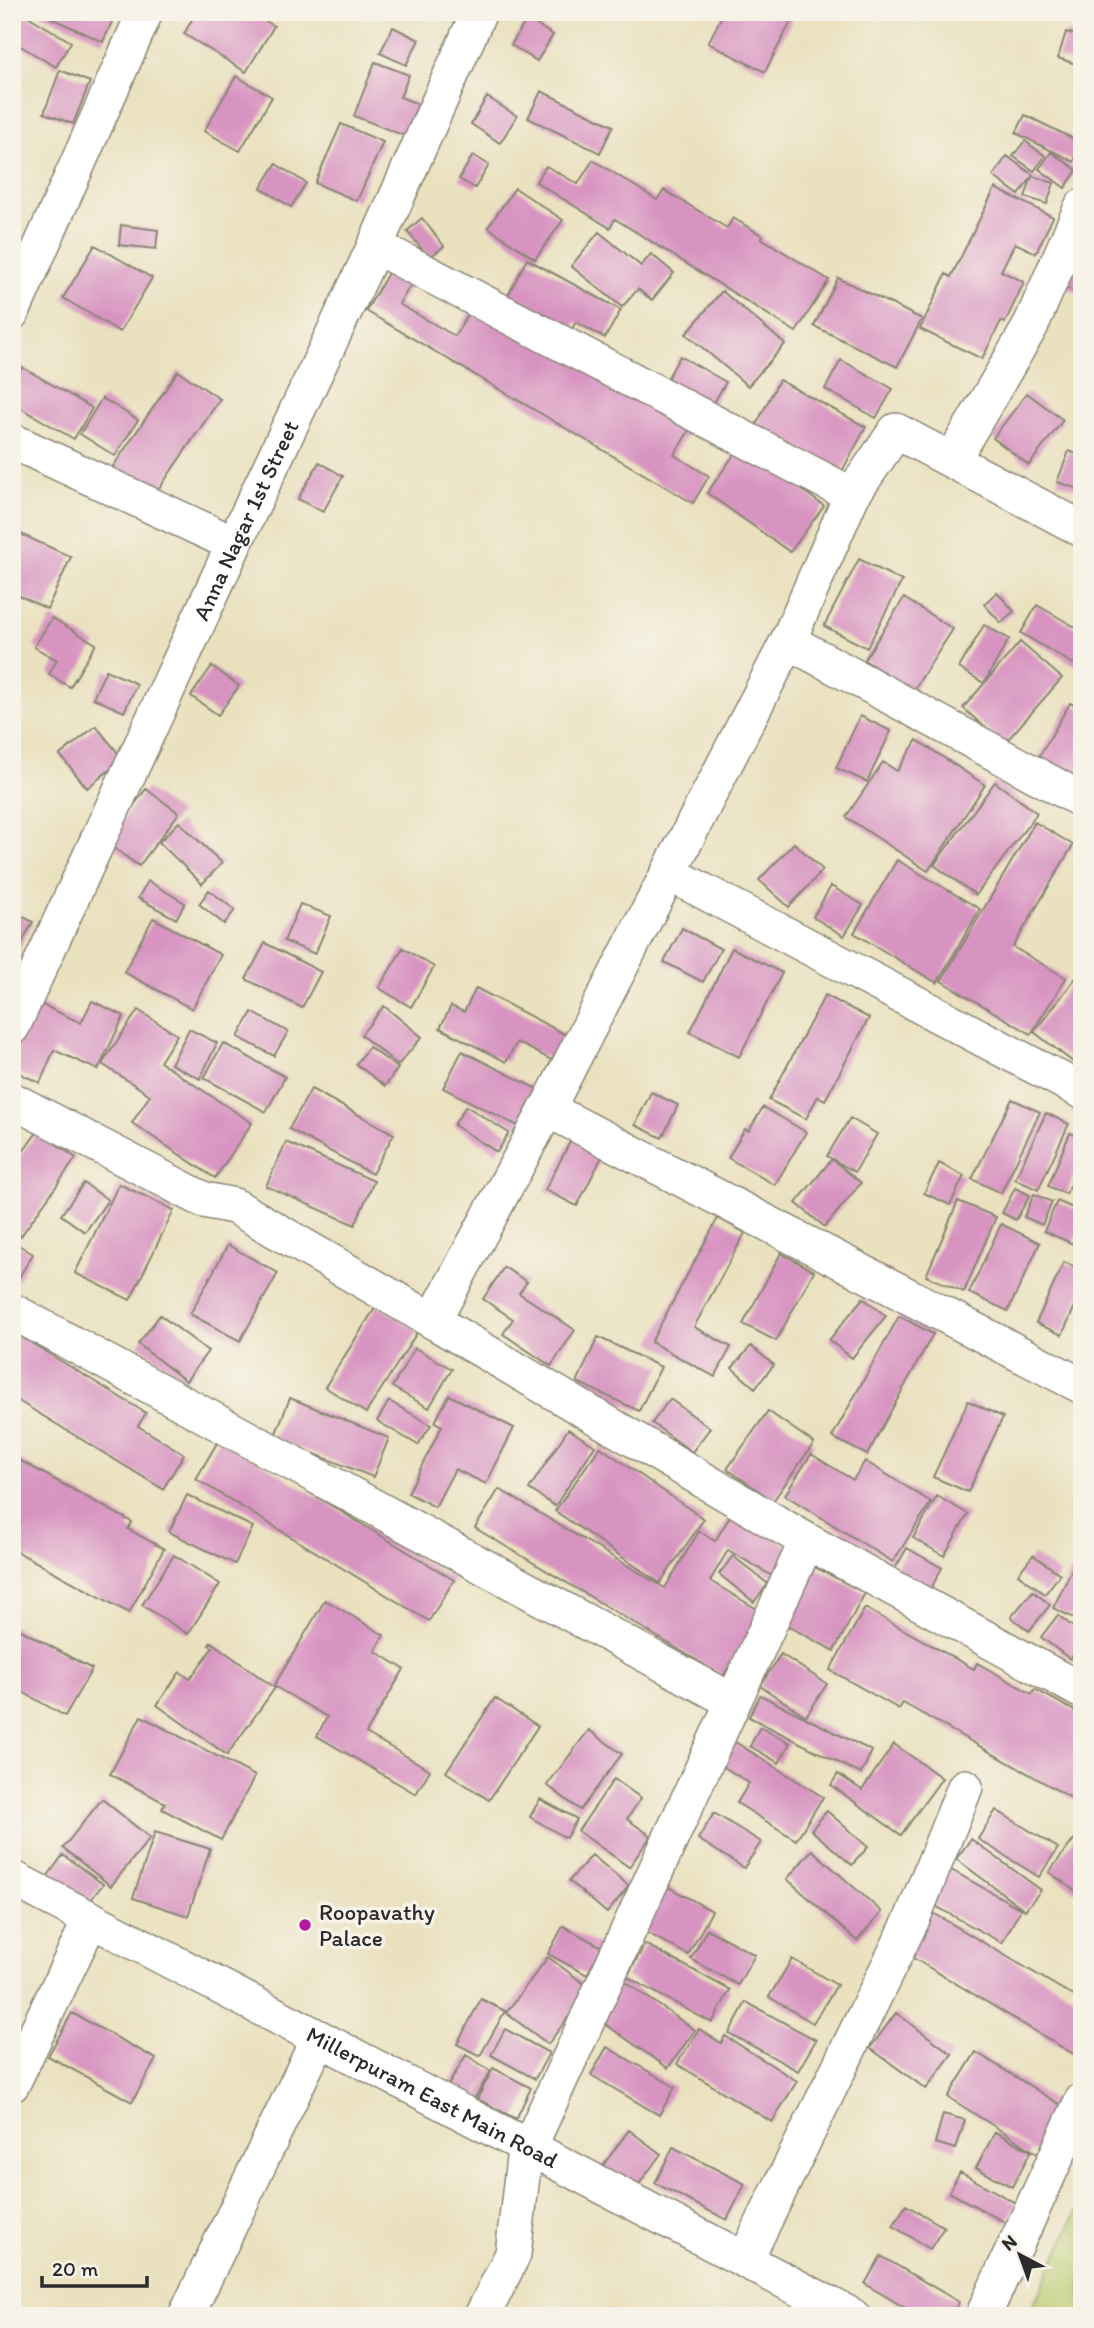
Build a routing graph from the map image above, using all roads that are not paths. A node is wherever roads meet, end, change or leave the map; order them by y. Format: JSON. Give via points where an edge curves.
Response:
{"nodes":[{"id":1,"x":145,"y":12,"type":"edge"},
{"id":2,"x":479,"y":12,"type":"edge"},
{"id":3,"x":1082,"y":206,"type":"edge"},
{"id":4,"x":375,"y":246,"type":"junction"},
{"id":5,"x":12,"y":312,"type":"edge"},
{"id":6,"x":12,"y":441,"type":"edge"},
{"id":7,"x":952,"y":460,"type":"junction"},
{"id":8,"x":852,"y":495,"type":"junction"},
{"id":9,"x":1082,"y":528,"type":"edge"},
{"id":10,"x":234,"y":544,"type":"junction"},
{"id":11,"x":788,"y":640,"type":"junction"},
{"id":12,"x":1082,"y":800,"type":"edge"},
{"id":13,"x":669,"y":873,"type":"junction"},
{"id":14,"x":12,"y":1027,"type":"edge"},
{"id":15,"x":1082,"y":1091,"type":"edge"},
{"id":16,"x":12,"y":1100,"type":"edge"},
{"id":17,"x":547,"y":1109,"type":"junction"},
{"id":18,"x":12,"y":1311,"type":"edge"},
{"id":19,"x":433,"y":1321,"type":"junction"},
{"id":20,"x":1082,"y":1386,"type":"edge"},
{"id":21,"x":807,"y":1541,"type":"junction"},
{"id":22,"x":1082,"y":1691,"type":"edge"},
{"id":23,"x":732,"y":1701,"type":"junction"},
{"id":24,"x":965,"y":1787,"type":"dead end"},
{"id":25,"x":12,"y":1878,"type":"edge"},
{"id":26,"x":91,"y":1919,"type":"junction"},
{"id":27,"x":319,"y":2038,"type":"junction"},
{"id":28,"x":12,"y":2084,"type":"edge"},
{"id":29,"x":1082,"y":2101,"type":"edge"},
{"id":30,"x":529,"y":2147,"type":"junction"},
{"id":31,"x":745,"y":2260,"type":"junction"},
{"id":32,"x":186,"y":2316,"type":"edge"},
{"id":33,"x":482,"y":2316,"type":"edge"},
{"id":34,"x":852,"y":2316,"type":"edge"},
{"id":35,"x":983,"y":2316,"type":"edge"}],
"edges":[{"from":1,"to":5,"type":"street"},
{"from":2,"to":4,"type":"street","name":"Anna Nagar 1st Street"},
{"from":3,"to":7,"type":"street","via":[[1030,327]]},
{"from":4,"to":8,"type":"street"},
{"from":4,"to":10,"type":"street","name":"Anna Nagar 1st Street"},
{"from":6,"to":10,"type":"street"},
{"from":7,"to":8,"type":"street","via":[[895,431]]},
{"from":7,"to":9,"type":"street"},
{"from":8,"to":11,"type":"street"},
{"from":10,"to":14,"type":"street","name":"Anna Nagar 1st Street"},
{"from":11,"to":12,"type":"street"},
{"from":11,"to":13,"type":"street"},
{"from":13,"to":15,"type":"street"},
{"from":13,"to":17,"type":"street"},
{"from":16,"to":19,"type":"street","via":[[204,1200],[234,1206]]},
{"from":17,"to":19,"type":"street"},
{"from":17,"to":20,"type":"street"},
{"from":18,"to":23,"type":"street"},
{"from":19,"to":21,"type":"street"},
{"from":21,"to":22,"type":"street"},
{"from":21,"to":23,"type":"street"},
{"from":23,"to":30,"type":"street"},
{"from":24,"to":31,"type":"street","via":[[912,1919]]},
{"from":25,"to":26,"type":"street","name":"Millerpuram East Main Road"},
{"from":26,"to":27,"type":"street","name":"Millerpuram East Main Road"},
{"from":26,"to":28,"type":"street"},
{"from":27,"to":30,"type":"street","name":"Millerpuram East Main Road"},
{"from":27,"to":32,"type":"street"},
{"from":29,"to":35,"type":"street"},
{"from":30,"to":31,"type":"street","name":"Millerpuram East Main Road"},
{"from":30,"to":33,"type":"street","via":[[513,2254]]},
{"from":31,"to":34,"type":"street","name":"Millerpuram East Main Road"}]}
